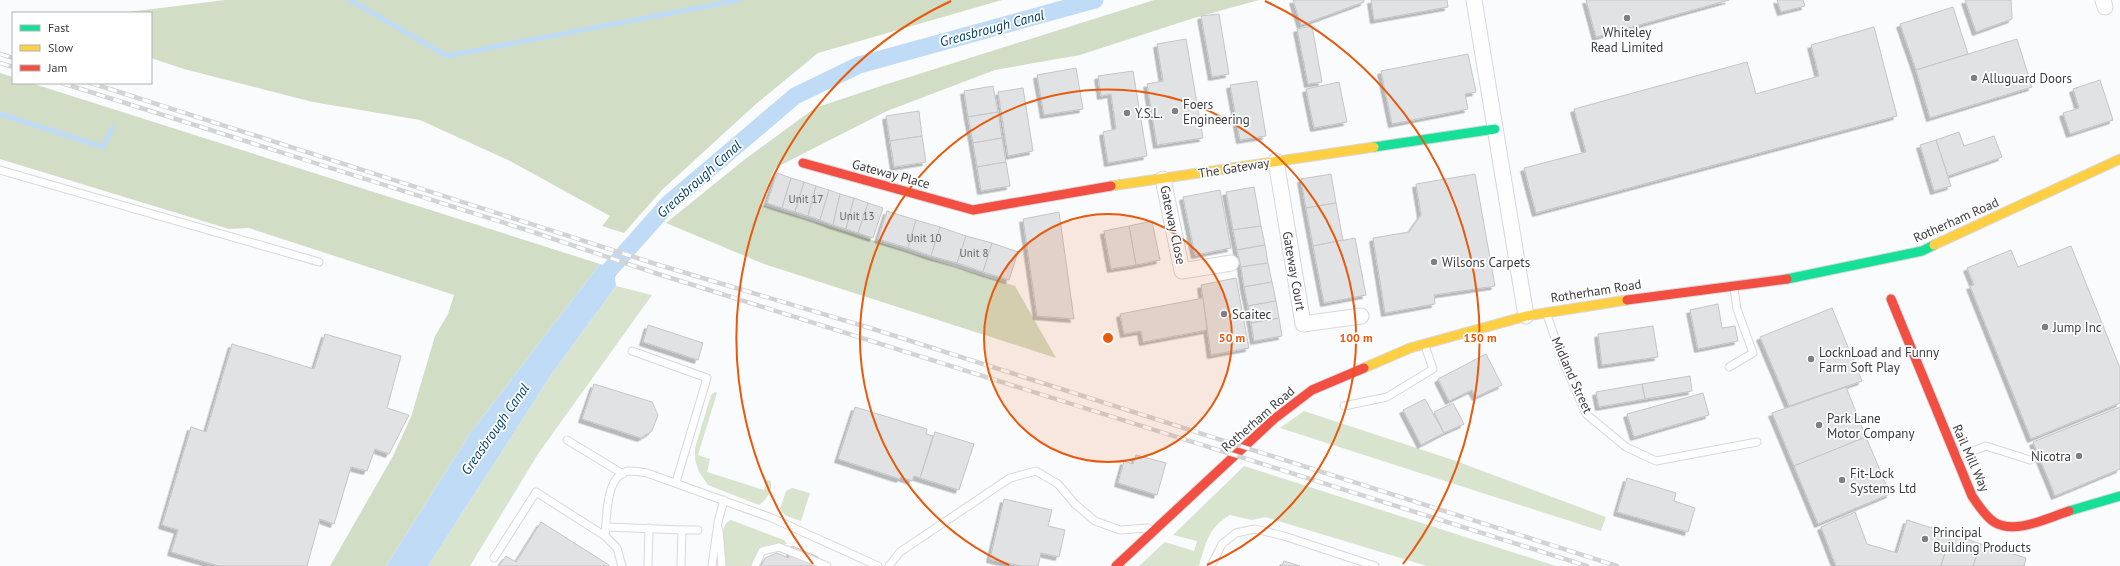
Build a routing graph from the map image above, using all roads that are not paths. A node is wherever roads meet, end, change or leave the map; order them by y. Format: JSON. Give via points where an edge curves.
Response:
{"nodes":[{"id":1,"x":1474,"y":0,"type":"edge"},
{"id":2,"x":1495,"y":129,"type":"junction"},
{"id":3,"x":2120,"y":158,"type":"edge"},
{"id":4,"x":1276,"y":161,"type":"junction"},
{"id":5,"x":803,"y":163,"type":"dead end"},
{"id":6,"x":0,"y":170,"type":"edge"},
{"id":7,"x":1163,"y":179,"type":"junction"},
{"id":8,"x":973,"y":210,"type":"joint"},
{"id":9,"x":319,"y":262,"type":"dead end"},
{"id":10,"x":1231,"y":263,"type":"dead end"},
{"id":11,"x":1733,"y":285,"type":"junction"},
{"id":12,"x":1891,"y":299,"type":"dead end"},
{"id":13,"x":1546,"y":311,"type":"junction"},
{"id":14,"x":1361,"y":316,"type":"dead end"},
{"id":15,"x":1526,"y":316,"type":"junction"},
{"id":16,"x":1424,"y":344,"type":"junction"},
{"id":17,"x":632,"y":351,"type":"dead end"},
{"id":18,"x":1730,"y":367,"type":"dead end"},
{"id":19,"x":1344,"y":406,"type":"dead end"},
{"id":20,"x":567,"y":440,"type":"dead end"},
{"id":21,"x":1757,"y":442,"type":"dead end"},
{"id":22,"x":1956,"y":458,"type":"junction"},
{"id":23,"x":2030,"y":460,"type":"dead end"},
{"id":24,"x":623,"y":474,"type":"junction"},
{"id":25,"x":676,"y":482,"type":"junction"},
{"id":26,"x":2120,"y":496,"type":"edge"},
{"id":27,"x":724,"y":500,"type":"junction"},
{"id":28,"x":718,"y":522,"type":"junction"},
{"id":29,"x":606,"y":526,"type":"junction"},
{"id":30,"x":649,"y":528,"type":"junction"},
{"id":31,"x":1159,"y":528,"type":"junction"},
{"id":32,"x":682,"y":530,"type":"junction"},
{"id":33,"x":698,"y":530,"type":"dead end"},
{"id":34,"x":605,"y":536,"type":"junction"},
{"id":35,"x":1129,"y":555,"type":"junction"},
{"id":36,"x":494,"y":558,"type":"dead end"},
{"id":37,"x":622,"y":566,"type":"edge"},
{"id":38,"x":648,"y":566,"type":"edge"},
{"id":39,"x":681,"y":566,"type":"edge"},
{"id":40,"x":713,"y":566,"type":"edge"},
{"id":41,"x":722,"y":566,"type":"edge"},
{"id":42,"x":755,"y":566,"type":"edge"},
{"id":43,"x":827,"y":566,"type":"edge"},
{"id":44,"x":878,"y":566,"type":"edge"},
{"id":45,"x":889,"y":566,"type":"edge"},
{"id":46,"x":1112,"y":566,"type":"edge"},
{"id":47,"x":1116,"y":566,"type":"edge"},
{"id":48,"x":1210,"y":566,"type":"edge"},
{"id":49,"x":1375,"y":566,"type":"edge"}],
"edges":[{"from":1,"to":2,"type":"street"},
{"from":2,"to":4,"type":"main road","name":"The Gateway"},
{"from":2,"to":15,"type":"street"},
{"from":3,"to":11,"type":"main road","name":"Rotherham Road","via":[[1922,251],[1790,279]]},
{"from":4,"to":7,"type":"main road","name":"The Gateway"},
{"from":4,"to":14,"type":"street","name":"Gateway Court","via":[[1303,324]]},
{"from":5,"to":8,"type":"main road","name":"Gateway Place"},
{"from":6,"to":9,"type":"lane"},
{"from":7,"to":8,"type":"main road","name":"The Gateway","via":[[1058,194]]},
{"from":7,"to":10,"type":"street","name":"Gateway Close","via":[[1182,271]]},
{"from":11,"to":13,"type":"main road","name":"Rotherham Road"},
{"from":11,"to":18,"type":"lane","via":[[1737,309],[1753,352]]},
{"from":12,"to":22,"type":"main road","name":"Rail Mill Way"},
{"from":13,"to":15,"type":"main road","name":"Rotherham Road"},
{"from":13,"to":21,"type":"lane","name":"Midland Street","via":[[1586,414],[1626,447],[1656,460]]},
{"from":15,"to":16,"type":"main road","name":"Rotherham Road"},
{"from":16,"to":19,"type":"lane","via":[[1433,369],[1387,397]]},
{"from":16,"to":31,"type":"main road","name":"Rotherham Road","via":[[1356,370],[1312,390],[1296,401],[1274,418]]},
{"from":17,"to":25,"type":"lane","via":[[708,378]]},
{"from":20,"to":24,"type":"lane"},
{"from":22,"to":23,"type":"lane","via":[[1986,446]]},
{"from":22,"to":26,"type":"main road","name":"Rail Mill Way","via":[[1972,496],[1992,522],[2009,528]]},
{"from":24,"to":25,"type":"lane","via":[[628,471],[647,473]]},
{"from":24,"to":29,"type":"lane","via":[[616,478],[609,494]]},
{"from":25,"to":27,"type":"lane"},
{"from":27,"to":28,"type":"lane"},
{"from":27,"to":44,"type":"lane","via":[[772,518]]},
{"from":28,"to":40,"type":"lane"},
{"from":28,"to":41,"type":"lane"},
{"from":29,"to":30,"type":"lane"},
{"from":29,"to":34,"type":"lane"},
{"from":30,"to":32,"type":"lane"},
{"from":30,"to":38,"type":"lane"},
{"from":31,"to":35,"type":"main road","name":"Rotherham Road"},
{"from":31,"to":45,"type":"lane","via":[[1120,530],[1095,521],[1075,504],[1058,484],[1036,471],[1010,478],[900,552]]},
{"from":32,"to":33,"type":"lane"},
{"from":32,"to":39,"type":"lane"},
{"from":34,"to":36,"type":"lane","via":[[536,492]]},
{"from":34,"to":37,"type":"lane","via":[[617,548]]},
{"from":35,"to":46,"type":"main road","name":"Rotherham Road"},
{"from":35,"to":47,"type":"main road","name":"Rotherham Road"},
{"from":42,"to":43,"type":"lane","via":[[762,551],[779,547]]},
{"from":48,"to":49,"type":"lane","via":[[1222,544],[1236,533],[1255,529]]}]}
